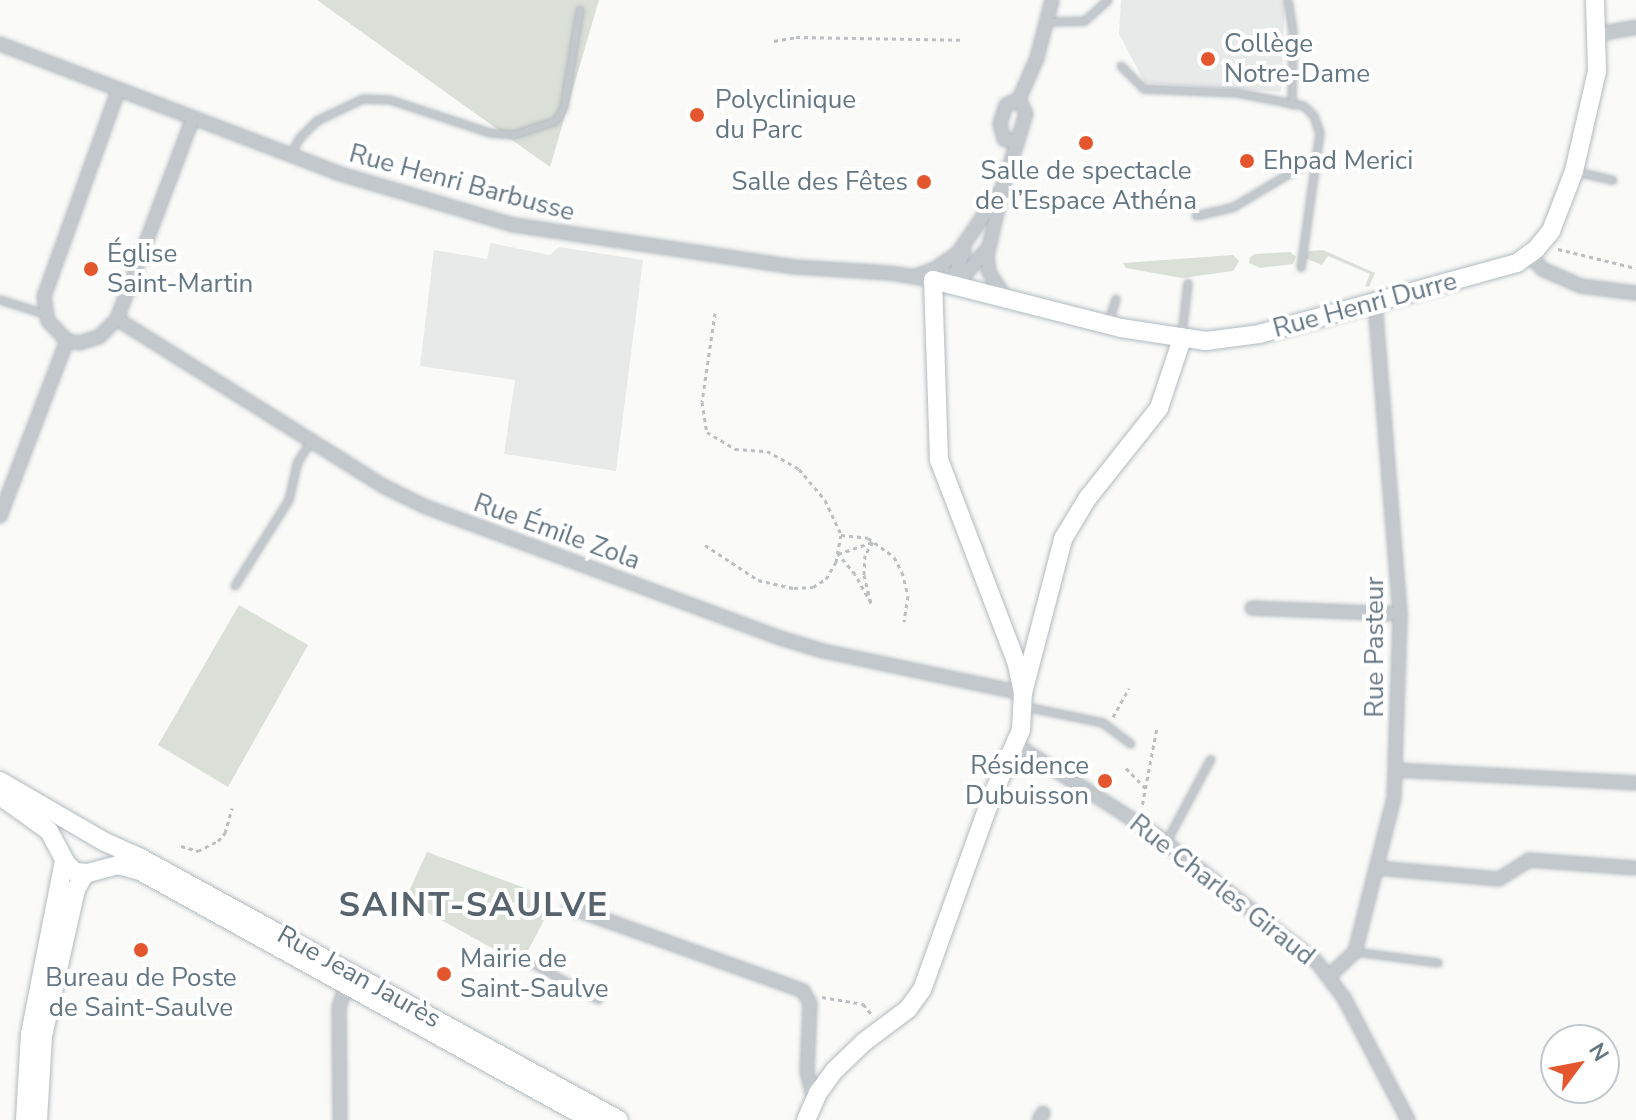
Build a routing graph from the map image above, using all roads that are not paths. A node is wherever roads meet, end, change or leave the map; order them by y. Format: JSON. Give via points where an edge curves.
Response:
{"nodes":[{"id":1,"x":1052,"y":0,"type":"edge"},
{"id":2,"x":1108,"y":0,"type":"edge"},
{"id":3,"x":1288,"y":0,"type":"edge"},
{"id":4,"x":1595,"y":0,"type":"edge"},
{"id":5,"x":580,"y":10,"type":"dead end"},
{"id":6,"x":1046,"y":22,"type":"junction"},
{"id":7,"x":1636,"y":27,"type":"edge"},
{"id":8,"x":1598,"y":34,"type":"junction"},
{"id":9,"x":0,"y":44,"type":"edge"},
{"id":10,"x":1121,"y":66,"type":"dead end"},
{"id":11,"x":118,"y":91,"type":"junction"},
{"id":12,"x":1019,"y":99,"type":"junction"},
{"id":13,"x":1292,"y":105,"type":"junction"},
{"id":14,"x":192,"y":120,"type":"junction"},
{"id":15,"x":1017,"y":143,"type":"junction"},
{"id":16,"x":290,"y":156,"type":"junction"},
{"id":17,"x":1316,"y":158,"type":"junction"},
{"id":18,"x":1574,"y":171,"type":"junction"},
{"id":19,"x":1613,"y":180,"type":"dead end"},
{"id":20,"x":1003,"y":186,"type":"junction"},
{"id":21,"x":1196,"y":216,"type":"dead end"},
{"id":22,"x":971,"y":237,"type":"junction"},
{"id":23,"x":988,"y":248,"type":"junction"},
{"id":24,"x":1536,"y":250,"type":"junction"},
{"id":25,"x":1301,"y":268,"type":"dead end"},
{"id":26,"x":939,"y":281,"type":"junction"},
{"id":27,"x":1188,"y":283,"type":"dead end"},
{"id":28,"x":1636,"y":293,"type":"edge"},
{"id":29,"x":1005,"y":297,"type":"junction"},
{"id":30,"x":1116,"y":299,"type":"dead end"},
{"id":31,"x":0,"y":300,"type":"edge"},
{"id":32,"x":1375,"y":302,"type":"junction"},
{"id":33,"x":45,"y":314,"type":"junction"},
{"id":34,"x":117,"y":319,"type":"junction"},
{"id":35,"x":1108,"y":325,"type":"junction"},
{"id":36,"x":1182,"y":339,"type":"junction"},
{"id":37,"x":67,"y":341,"type":"junction"},
{"id":38,"x":311,"y":441,"type":"junction"},
{"id":39,"x":0,"y":516,"type":"edge"},
{"id":40,"x":235,"y":586,"type":"dead end"},
{"id":41,"x":1252,"y":608,"type":"dead end"},
{"id":42,"x":1400,"y":614,"type":"junction"},
{"id":43,"x":1023,"y":700,"type":"junction"},
{"id":44,"x":1015,"y":744,"type":"junction"},
{"id":45,"x":1131,"y":744,"type":"dead end"},
{"id":46,"x":1211,"y":759,"type":"dead end"},
{"id":47,"x":1396,"y":770,"type":"junction"},
{"id":48,"x":0,"y":781,"type":"edge"},
{"id":49,"x":1636,"y":783,"type":"edge"},
{"id":50,"x":0,"y":796,"type":"edge"},
{"id":51,"x":92,"y":835,"type":"junction"},
{"id":52,"x":1166,"y":843,"type":"junction"},
{"id":53,"x":64,"y":856,"type":"junction"},
{"id":54,"x":1377,"y":868,"type":"junction"},
{"id":55,"x":1635,"y":868,"type":"edge"},
{"id":56,"x":92,"y":871,"type":"junction"},
{"id":57,"x":569,"y":907,"type":"dead end"},
{"id":58,"x":1355,"y":952,"type":"junction"},
{"id":59,"x":499,"y":957,"type":"dead end"},
{"id":60,"x":1438,"y":963,"type":"dead end"},
{"id":61,"x":1329,"y":976,"type":"junction"},
{"id":62,"x":348,"y":979,"type":"junction"},
{"id":63,"x":599,"y":1000,"type":"dead end"},
{"id":64,"x":814,"y":1101,"type":"junction"},
{"id":65,"x":25,"y":1120,"type":"edge"},
{"id":66,"x":38,"y":1120,"type":"edge"},
{"id":67,"x":340,"y":1120,"type":"edge"},
{"id":68,"x":591,"y":1120,"type":"edge"},
{"id":69,"x":619,"y":1120,"type":"edge"},
{"id":70,"x":806,"y":1120,"type":"edge"},
{"id":71,"x":1408,"y":1120,"type":"edge"}],
"edges":[{"from":1,"to":6,"type":"street"},
{"from":2,"to":6,"type":"lane","via":[[1085,21]]},
{"from":3,"to":13,"type":"lane"},
{"from":4,"to":8,"type":"street"},
{"from":5,"to":16,"type":"lane","via":[[564,107],[556,121],[514,135],[490,133],[390,100],[363,99],[317,121]]},
{"from":6,"to":12,"type":"street"},
{"from":7,"to":8,"type":"street"},
{"from":8,"to":18,"type":"street","via":[[1595,82]]},
{"from":9,"to":11,"type":"street","name":"Rue Henri Barbusse"},
{"from":10,"to":13,"type":"lane","via":[[1144,89],[1237,93]]},
{"from":11,"to":14,"type":"street","name":"Rue Henri Barbusse"},
{"from":11,"to":33,"type":"street","via":[[47,289]]},
{"from":12,"to":15,"type":"street","via":[[1026,114]]},
{"from":12,"to":15,"type":"street","via":[[1006,105],[1000,124],[1004,139]]},
{"from":13,"to":17,"type":"lane","via":[[1304,106],[1314,116],[1320,133]]},
{"from":14,"to":16,"type":"street","name":"Rue Henri Barbusse"},
{"from":14,"to":34,"type":"street"},
{"from":15,"to":20,"type":"street"},
{"from":16,"to":26,"type":"street","name":"Rue Henri Barbusse","via":[[407,195],[548,232],[795,267]]},
{"from":17,"to":21,"type":"lane","via":[[1234,207]]},
{"from":17,"to":25,"type":"lane"},
{"from":18,"to":19,"type":"lane"},
{"from":18,"to":24,"type":"street","via":[[1560,214]]},
{"from":20,"to":22,"type":"street"},
{"from":20,"to":23,"type":"street"},
{"from":22,"to":26,"type":"street"},
{"from":22,"to":26,"type":"street","via":[[948,260]]},
{"from":23,"to":26,"type":"street"},
{"from":23,"to":29,"type":"street","via":[[989,272]]},
{"from":24,"to":28,"type":"street","via":[[1542,269],[1581,286]]},
{"from":24,"to":32,"type":"street","name":"Rue Henri Durre","via":[[1503,268]]},
{"from":26,"to":29,"type":"street","name":"Rue Henri Durre"},
{"from":26,"to":43,"type":"street","via":[[939,460],[1017,664]]},
{"from":27,"to":36,"type":"lane"},
{"from":29,"to":35,"type":"street","name":"Rue Henri Durre"},
{"from":30,"to":35,"type":"lane"},
{"from":31,"to":33,"type":"lane"},
{"from":32,"to":36,"type":"street","name":"Rue Henri Durre","via":[[1241,338]]},
{"from":32,"to":42,"type":"street","name":"Rue Pasteur"},
{"from":33,"to":37,"type":"street"},
{"from":34,"to":37,"type":"street","via":[[99,337]]},
{"from":34,"to":38,"type":"street","name":"Rue Émile Zola"},
{"from":35,"to":36,"type":"street","name":"Rue Henri Durre"},
{"from":36,"to":43,"type":"street","via":[[1159,408],[1087,499],[1063,539]]},
{"from":37,"to":39,"type":"street"},
{"from":38,"to":40,"type":"lane","via":[[298,462],[293,494]]},
{"from":38,"to":43,"type":"street","name":"Rue Émile Zola","via":[[426,507],[751,628]]},
{"from":41,"to":42,"type":"street"},
{"from":42,"to":47,"type":"street","name":"Rue Pasteur"},
{"from":43,"to":44,"type":"street"},
{"from":43,"to":45,"type":"lane","via":[[1103,723]]},
{"from":44,"to":52,"type":"street","name":"Rue Charles Giraud"},
{"from":44,"to":64,"type":"street","via":[[922,990],[908,1009],[835,1070]]},
{"from":46,"to":52,"type":"lane"},
{"from":47,"to":49,"type":"street"},
{"from":47,"to":54,"type":"street","name":"Rue Pasteur"},
{"from":48,"to":51,"type":"street","name":"Rue Jean Jaurès"},
{"from":50,"to":53,"type":"street","via":[[32,815],[52,834]]},
{"from":51,"to":53,"type":"street","via":[[72,836]]},
{"from":51,"to":56,"type":"street","via":[[104,851]]},
{"from":51,"to":62,"type":"street","name":"Rue Jean Jaurès"},
{"from":52,"to":61,"type":"street","name":"Rue Charles Giraud","via":[[1309,954]]},
{"from":53,"to":56,"type":"street","via":[[73,870]]},
{"from":53,"to":65,"type":"street","via":[[31,1028]]},
{"from":54,"to":55,"type":"street","via":[[1495,879],[1529,860]]},
{"from":54,"to":58,"type":"street","name":"Rue Pasteur"},
{"from":56,"to":62,"type":"street","name":"Rue Jean Jaurès","via":[[118,865],[140,871]]},
{"from":56,"to":66,"type":"street","via":[[76,889],[42,1043]]},
{"from":57,"to":64,"type":"street","via":[[807,995],[807,1071]]},
{"from":58,"to":60,"type":"lane"},
{"from":58,"to":61,"type":"street"},
{"from":59,"to":63,"type":"lane","via":[[526,960]]},
{"from":61,"to":71,"type":"street","name":"Rue Charles Giraud"},
{"from":62,"to":67,"type":"street","via":[[339,1007]]},
{"from":62,"to":68,"type":"street","name":"Rue Jean Jaurès"},
{"from":62,"to":69,"type":"street","name":"Rue Jean Jaurès"},
{"from":64,"to":70,"type":"street"}]}
